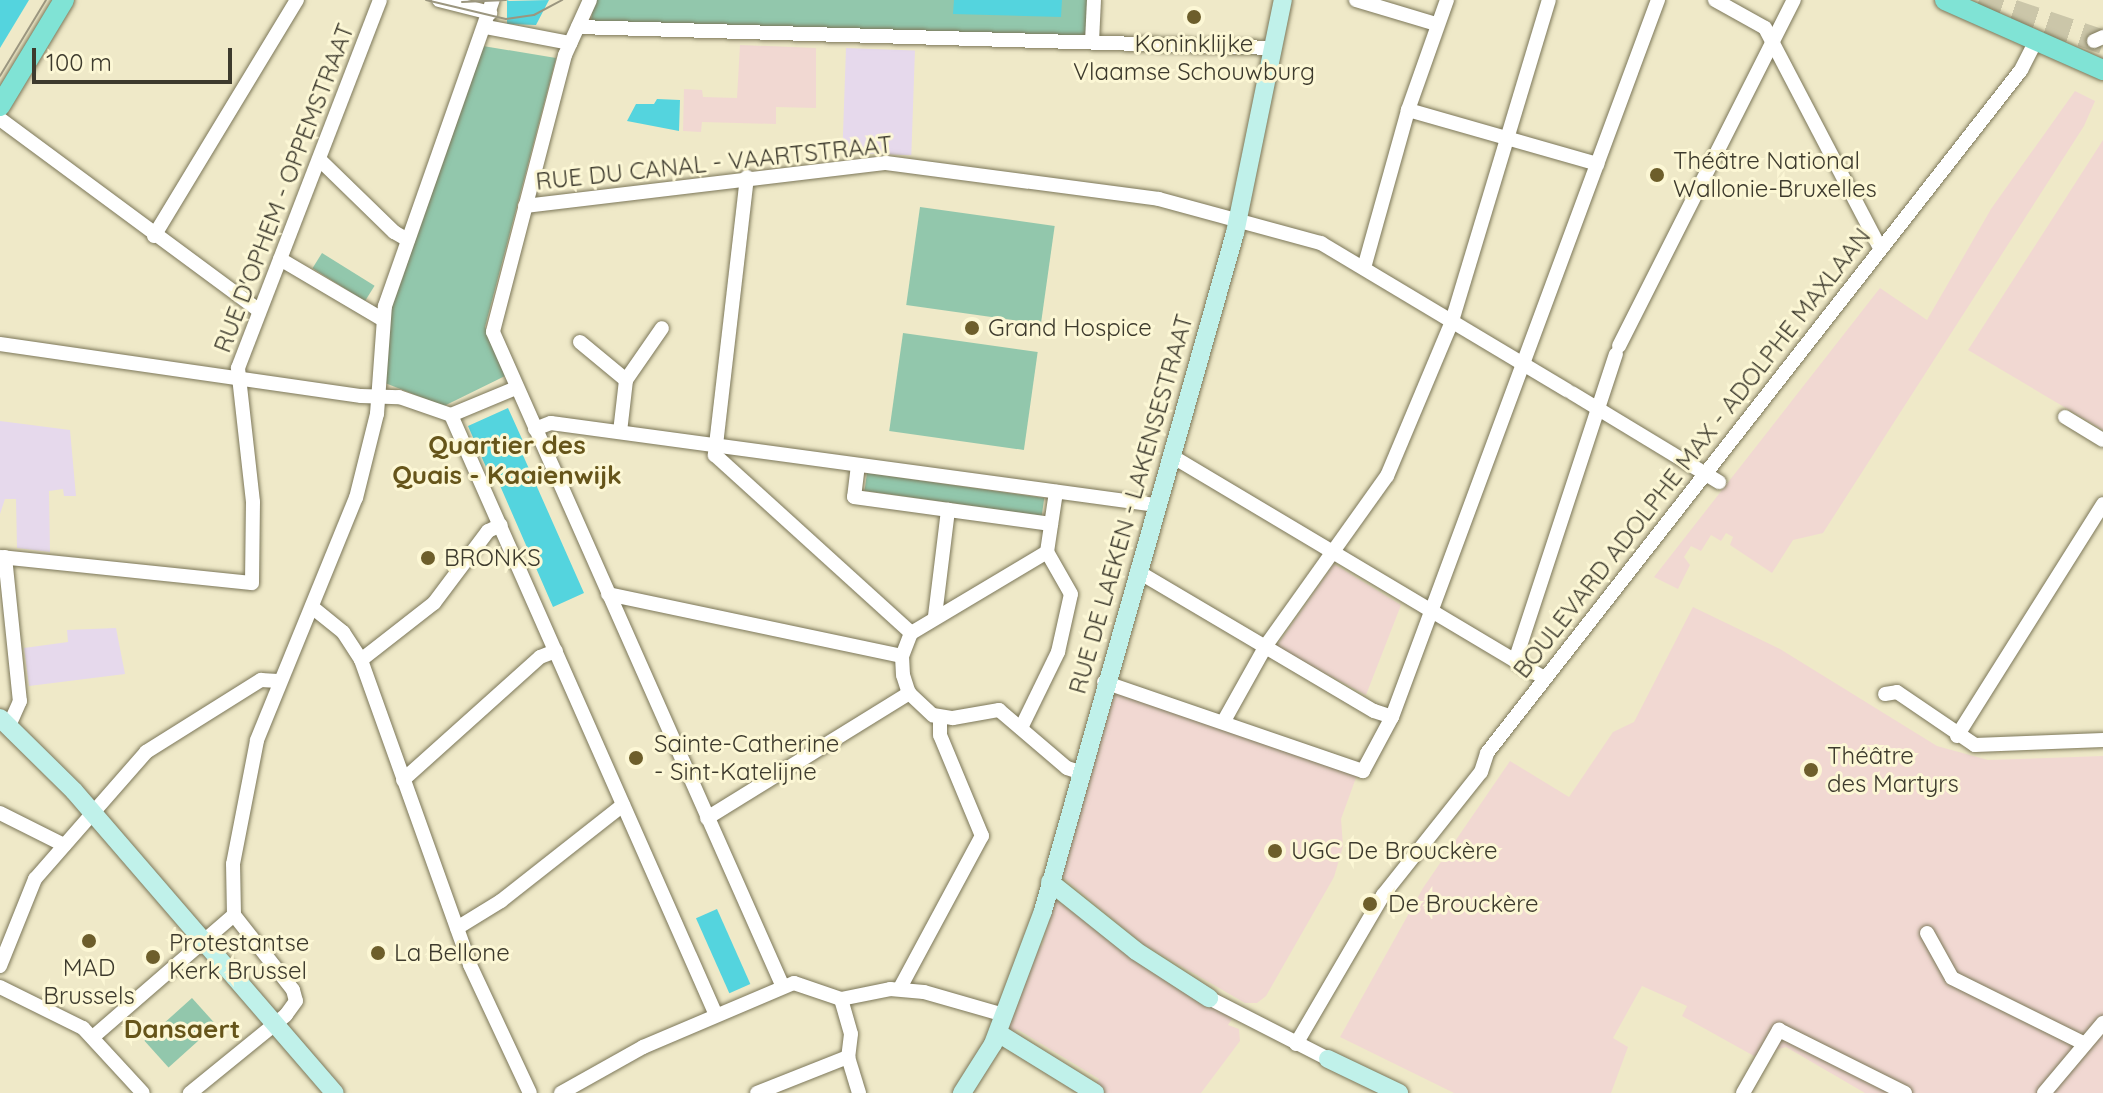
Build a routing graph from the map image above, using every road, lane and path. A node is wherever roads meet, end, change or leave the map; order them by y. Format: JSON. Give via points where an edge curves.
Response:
{"nodes":[{"id":1,"x":64,"y":0,"type":"edge"},
{"id":2,"x":297,"y":0,"type":"edge"},
{"id":3,"x":380,"y":0,"type":"edge"},
{"id":4,"x":439,"y":0,"type":"edge"},
{"id":5,"x":590,"y":0,"type":"edge"},
{"id":6,"x":1094,"y":0,"type":"edge"},
{"id":7,"x":1283,"y":0,"type":"edge"},
{"id":8,"x":1356,"y":0,"type":"edge"},
{"id":9,"x":1447,"y":0,"type":"edge"},
{"id":10,"x":1549,"y":0,"type":"edge"},
{"id":11,"x":1658,"y":0,"type":"edge"},
{"id":12,"x":1715,"y":0,"type":"edge"},
{"id":13,"x":1794,"y":0,"type":"edge"},
{"id":14,"x":1945,"y":0,"type":"edge"},
{"id":15,"x":490,"y":13,"type":"edge"},
{"id":16,"x":1436,"y":24,"type":"junction"},
{"id":17,"x":578,"y":27,"type":"junction"},
{"id":18,"x":2036,"y":41,"type":"junction"},
{"id":19,"x":1092,"y":42,"type":"junction"},
{"id":20,"x":570,"y":43,"type":"junction"},
{"id":21,"x":1773,"y":47,"type":"junction"},
{"id":22,"x":1272,"y":48,"type":"junction"},
{"id":23,"x":2103,"y":70,"type":"edge"},
{"id":24,"x":6,"y":84,"type":"edge"},
{"id":25,"x":0,"y":106,"type":"edge"},
{"id":26,"x":1408,"y":110,"type":"junction"},
{"id":27,"x":0,"y":119,"type":"edge"},
{"id":28,"x":1504,"y":138,"type":"junction"},
{"id":29,"x":321,"y":161,"type":"junction"},
{"id":30,"x":1597,"y":164,"type":"junction"},
{"id":31,"x":747,"y":177,"type":"junction"},
{"id":32,"x":525,"y":206,"type":"junction"},
{"id":33,"x":1238,"y":221,"type":"junction"},
{"id":34,"x":154,"y":236,"type":"junction"},
{"id":35,"x":408,"y":240,"type":"junction"},
{"id":36,"x":1880,"y":248,"type":"junction"},
{"id":37,"x":280,"y":259,"type":"junction"},
{"id":38,"x":1364,"y":268,"type":"junction"},
{"id":39,"x":258,"y":310,"type":"junction"},
{"id":40,"x":382,"y":319,"type":"junction"},
{"id":41,"x":1452,"y":321,"type":"junction"},
{"id":42,"x":662,"y":328,"type":"dead end"},
{"id":43,"x":580,"y":342,"type":"dead end"},
{"id":44,"x":0,"y":344,"type":"edge"},
{"id":45,"x":1523,"y":363,"type":"junction"},
{"id":46,"x":237,"y":378,"type":"junction"},
{"id":47,"x":626,"y":380,"type":"junction"},
{"id":48,"x":516,"y":388,"type":"junction"},
{"id":49,"x":378,"y":396,"type":"junction"},
{"id":50,"x":1598,"y":409,"type":"junction"},
{"id":51,"x":451,"y":415,"type":"junction"},
{"id":52,"x":2065,"y":417,"type":"dead end"},
{"id":53,"x":535,"y":429,"type":"junction"},
{"id":54,"x":620,"y":432,"type":"junction"},
{"id":55,"x":2103,"y":440,"type":"edge"},
{"id":56,"x":713,"y":445,"type":"junction"},
{"id":57,"x":1170,"y":455,"type":"junction"},
{"id":58,"x":858,"y":465,"type":"junction"},
{"id":59,"x":1712,"y":478,"type":"junction"},
{"id":60,"x":1056,"y":492,"type":"junction"},
{"id":61,"x":2103,"y":504,"type":"edge"},
{"id":62,"x":1156,"y":505,"type":"junction"},
{"id":63,"x":948,"y":510,"type":"junction"},
{"id":64,"x":1051,"y":524,"type":"junction"},
{"id":65,"x":501,"y":525,"type":"junction"},
{"id":66,"x":1047,"y":552,"type":"junction"},
{"id":67,"x":1336,"y":552,"type":"junction"},
{"id":68,"x":3,"y":557,"type":"edge"},
{"id":69,"x":1137,"y":571,"type":"junction"},
{"id":70,"x":608,"y":594,"type":"junction"},
{"id":71,"x":312,"y":607,"type":"junction"},
{"id":72,"x":1430,"y":612,"type":"junction"},
{"id":73,"x":935,"y":616,"type":"junction"},
{"id":74,"x":911,"y":633,"type":"junction"},
{"id":75,"x":1267,"y":644,"type":"junction"},
{"id":76,"x":556,"y":651,"type":"junction"},
{"id":77,"x":902,"y":656,"type":"junction"},
{"id":78,"x":361,"y":660,"type":"junction"},
{"id":79,"x":1515,"y":661,"type":"junction"},
{"id":80,"x":1544,"y":678,"type":"junction"},
{"id":81,"x":278,"y":681,"type":"junction"},
{"id":82,"x":1104,"y":682,"type":"junction"},
{"id":83,"x":909,"y":693,"type":"junction"},
{"id":84,"x":1885,"y":694,"type":"dead end"},
{"id":85,"x":1392,"y":717,"type":"junction"},
{"id":86,"x":940,"y":719,"type":"junction"},
{"id":87,"x":1225,"y":719,"type":"junction"},
{"id":88,"x":4,"y":722,"type":"edge"},
{"id":89,"x":1021,"y":728,"type":"junction"},
{"id":90,"x":1957,"y":736,"type":"junction"},
{"id":91,"x":2103,"y":740,"type":"edge"},
{"id":92,"x":1079,"y":772,"type":"junction"},
{"id":93,"x":403,"y":780,"type":"junction"},
{"id":94,"x":623,"y":805,"type":"junction"},
{"id":95,"x":0,"y":813,"type":"edge"},
{"id":96,"x":92,"y":813,"type":"junction"},
{"id":97,"x":707,"y":818,"type":"junction"},
{"id":98,"x":64,"y":845,"type":"junction"},
{"id":99,"x":1050,"y":882,"type":"junction"},
{"id":100,"x":234,"y":915,"type":"junction"},
{"id":101,"x":457,"y":928,"type":"junction"},
{"id":102,"x":1927,"y":933,"type":"dead end"},
{"id":103,"x":203,"y":940,"type":"junction"},
{"id":104,"x":0,"y":966,"type":"edge"},
{"id":105,"x":0,"y":987,"type":"edge"},
{"id":106,"x":783,"y":987,"type":"junction"},
{"id":107,"x":900,"y":988,"type":"junction"},
{"id":108,"x":1209,"y":998,"type":"joint"},
{"id":109,"x":841,"y":999,"type":"junction"},
{"id":110,"x":716,"y":1015,"type":"junction"},
{"id":111,"x":276,"y":1023,"type":"junction"},
{"id":112,"x":2103,"y":1023,"type":"edge"},
{"id":113,"x":1001,"y":1024,"type":"junction"},
{"id":114,"x":93,"y":1037,"type":"junction"},
{"id":115,"x":1296,"y":1044,"type":"junction"},
{"id":116,"x":2085,"y":1044,"type":"junction"},
{"id":117,"x":848,"y":1057,"type":"junction"},
{"id":118,"x":1328,"y":1059,"type":"joint"},
{"id":119,"x":143,"y":1093,"type":"edge"},
{"id":120,"x":190,"y":1093,"type":"edge"},
{"id":121,"x":335,"y":1093,"type":"edge"},
{"id":122,"x":530,"y":1093,"type":"edge"},
{"id":123,"x":561,"y":1093,"type":"edge"},
{"id":124,"x":757,"y":1093,"type":"edge"},
{"id":125,"x":859,"y":1093,"type":"edge"},
{"id":126,"x":962,"y":1093,"type":"edge"},
{"id":127,"x":1095,"y":1093,"type":"edge"},
{"id":128,"x":1399,"y":1093,"type":"edge"},
{"id":129,"x":1743,"y":1093,"type":"edge"},
{"id":130,"x":1905,"y":1093,"type":"edge"},
{"id":131,"x":2044,"y":1093,"type":"edge"}],
"edges":[{"from":1,"to":24,"type":"main road"},
{"from":2,"to":34,"type":"street"},
{"from":3,"to":29,"type":"street","name":"RUE D'OPHEM - OPPEMSTRAAT"},
{"from":4,"to":15,"type":"street"},
{"from":5,"to":17,"type":"street"},
{"from":6,"to":19,"type":"street"},
{"from":7,"to":22,"type":"street","name":"RUE DE LAEKEN - LAKENSESTRAAT"},
{"from":8,"to":16,"type":"street"},
{"from":9,"to":16,"type":"street"},
{"from":10,"to":28,"type":"street","via":[[1542,35]]},
{"from":11,"to":30,"type":"street"},
{"from":12,"to":21,"type":"street","via":[[1758,20]]},
{"from":13,"to":21,"type":"street"},
{"from":14,"to":18,"type":"main road"},
{"from":15,"to":20,"type":"street"},
{"from":15,"to":35,"type":"street"},
{"from":16,"to":26,"type":"street"},
{"from":17,"to":19,"type":"street"},
{"from":17,"to":20,"type":"street"},
{"from":18,"to":23,"type":"main road"},
{"from":18,"to":36,"type":"street","name":"BOULEVARD ADOLPHE MAX - ADOLPHE MAXLAAN","via":[[2021,70]]},
{"from":19,"to":22,"type":"street"},
{"from":20,"to":32,"type":"street"},
{"from":21,"to":36,"type":"street"},
{"from":21,"to":50,"type":"street","via":[[1618,350]]},
{"from":22,"to":33,"type":"street","name":"RUE DE LAEKEN - LAKENSESTRAAT"},
{"from":24,"to":25,"type":"main road"},
{"from":26,"to":28,"type":"street"},
{"from":26,"to":38,"type":"street"},
{"from":27,"to":34,"type":"street"},
{"from":28,"to":30,"type":"street"},
{"from":28,"to":41,"type":"street","via":[[1490,205]]},
{"from":29,"to":35,"type":"street"},
{"from":29,"to":37,"type":"street","name":"RUE D'OPHEM - OPPEMSTRAAT"},
{"from":30,"to":45,"type":"street"},
{"from":31,"to":32,"type":"street","name":"RUE DU CANAL - VAARTSTRAAT"},
{"from":31,"to":33,"type":"street","name":"RUE DU CANAL - VAARTSTRAAT","via":[[906,164],[1159,199]]},
{"from":31,"to":56,"type":"street"},
{"from":32,"to":48,"type":"street","via":[[493,328]]},
{"from":33,"to":38,"type":"street","name":"RUE DU CANAL - VAARTSTRAAT","via":[[1321,243]]},
{"from":33,"to":57,"type":"street","name":"RUE DE LAEKEN - LAKENSESTRAAT"},
{"from":34,"to":39,"type":"street"},
{"from":35,"to":40,"type":"street"},
{"from":36,"to":59,"type":"street","name":"BOULEVARD ADOLPHE MAX - ADOLPHE MAXLAAN"},
{"from":37,"to":39,"type":"street","name":"RUE D'OPHEM - OPPEMSTRAAT"},
{"from":37,"to":40,"type":"street"},
{"from":38,"to":41,"type":"street","name":"RUE DU CANAL - VAARTSTRAAT"},
{"from":39,"to":46,"type":"street","name":"RUE D'OPHEM - OPPEMSTRAAT"},
{"from":40,"to":49,"type":"street"},
{"from":41,"to":45,"type":"street","name":"RUE DU CANAL - VAARTSTRAAT"},
{"from":41,"to":67,"type":"street","via":[[1387,476]]},
{"from":42,"to":47,"type":"street"},
{"from":43,"to":47,"type":"street"},
{"from":44,"to":46,"type":"street"},
{"from":45,"to":50,"type":"street","name":"RUE DU CANAL - VAARTSTRAAT"},
{"from":45,"to":72,"type":"street"},
{"from":46,"to":49,"type":"street"},
{"from":46,"to":68,"type":"street","name":"RUE D'OPHEM - OPPEMSTRAAT","via":[[253,502],[252,583]]},
{"from":47,"to":54,"type":"street"},
{"from":48,"to":51,"type":"street"},
{"from":48,"to":53,"type":"street"},
{"from":49,"to":51,"type":"street","via":[[406,399]]},
{"from":49,"to":71,"type":"street","via":[[356,498]]},
{"from":50,"to":59,"type":"street","name":"RUE DU CANAL - VAARTSTRAAT"},
{"from":50,"to":79,"type":"street"},
{"from":51,"to":65,"type":"street"},
{"from":52,"to":55,"type":"street"},
{"from":53,"to":54,"type":"street","via":[[551,423]]},
{"from":53,"to":70,"type":"street"},
{"from":54,"to":56,"type":"street"},
{"from":56,"to":58,"type":"street"},
{"from":56,"to":74,"type":"street","via":[[724,464]]},
{"from":57,"to":62,"type":"street","name":"RUE DE LAEKEN - LAKENSESTRAAT"},
{"from":57,"to":67,"type":"street"},
{"from":58,"to":60,"type":"street"},
{"from":58,"to":63,"type":"street","via":[[854,497]]},
{"from":59,"to":80,"type":"street","name":"BOULEVARD ADOLPHE MAX - ADOLPHE MAXLAAN"},
{"from":60,"to":62,"type":"street"},
{"from":60,"to":64,"type":"street"},
{"from":61,"to":90,"type":"street"},
{"from":62,"to":69,"type":"street","name":"RUE DE LAEKEN - LAKENSESTRAAT"},
{"from":63,"to":64,"type":"street"},
{"from":63,"to":73,"type":"street"},
{"from":64,"to":66,"type":"street"},
{"from":65,"to":76,"type":"street"},
{"from":65,"to":78,"type":"street","via":[[488,531],[434,603]]},
{"from":66,"to":73,"type":"street"},
{"from":66,"to":89,"type":"street","via":[[1071,594],[1058,652]]},
{"from":67,"to":72,"type":"street"},
{"from":67,"to":75,"type":"street"},
{"from":68,"to":88,"type":"street","via":[[20,701]]},
{"from":69,"to":75,"type":"street"},
{"from":69,"to":82,"type":"street","name":"RUE DE LAEKEN - LAKENSESTRAAT"},
{"from":70,"to":77,"type":"street"},
{"from":70,"to":97,"type":"street"},
{"from":71,"to":78,"type":"street","via":[[343,632]]},
{"from":71,"to":81,"type":"street"},
{"from":72,"to":79,"type":"street"},
{"from":72,"to":85,"type":"street"},
{"from":73,"to":74,"type":"street"},
{"from":74,"to":77,"type":"street"},
{"from":75,"to":85,"type":"street"},
{"from":75,"to":87,"type":"street"},
{"from":76,"to":93,"type":"street","via":[[540,657]]},
{"from":76,"to":94,"type":"street"},
{"from":77,"to":83,"type":"street"},
{"from":78,"to":93,"type":"street"},
{"from":79,"to":80,"type":"street"},
{"from":80,"to":115,"type":"street","name":"BOULEVARD ADOLPHE MAX - ADOLPHE MAXLAAN","via":[[1383,895]]},
{"from":81,"to":96,"type":"street","via":[[261,680],[146,752]]},
{"from":81,"to":100,"type":"street","via":[[242,805],[233,864]]},
{"from":82,"to":87,"type":"street"},
{"from":82,"to":92,"type":"street","name":"RUE DE LAEKEN - LAKENSESTRAAT"},
{"from":83,"to":86,"type":"street"},
{"from":83,"to":97,"type":"street"},
{"from":84,"to":90,"type":"street","via":[[1897,692],[1954,728]]},
{"from":85,"to":87,"type":"street","via":[[1363,771]]},
{"from":86,"to":89,"type":"street","via":[[999,710]]},
{"from":86,"to":107,"type":"street","via":[[940,735],[982,836]]},
{"from":88,"to":96,"type":"street"},
{"from":89,"to":92,"type":"street"},
{"from":90,"to":91,"type":"street","via":[[1975,745]]},
{"from":92,"to":99,"type":"street","name":"RUE DE LAEKEN - LAKENSESTRAAT"},
{"from":93,"to":101,"type":"street"},
{"from":94,"to":101,"type":"street","via":[[501,901]]},
{"from":94,"to":110,"type":"street"},
{"from":95,"to":98,"type":"street"},
{"from":96,"to":98,"type":"street"},
{"from":96,"to":103,"type":"street"},
{"from":97,"to":106,"type":"street"},
{"from":98,"to":104,"type":"street","via":[[35,879]]},
{"from":99,"to":108,"type":"street","via":[[1136,951]]},
{"from":99,"to":113,"type":"street","name":"RUE DE LAEKEN - LAKENSESTRAAT"},
{"from":100,"to":103,"type":"street"},
{"from":100,"to":111,"type":"street","via":[[295,993],[295,1004]]},
{"from":101,"to":122,"type":"street"},
{"from":102,"to":116,"type":"street","via":[[1952,978]]},
{"from":103,"to":111,"type":"street"},
{"from":103,"to":114,"type":"street"},
{"from":105,"to":114,"type":"street"},
{"from":106,"to":109,"type":"street","via":[[794,983]]},
{"from":106,"to":110,"type":"street"},
{"from":107,"to":109,"type":"street"},
{"from":107,"to":113,"type":"street"},
{"from":108,"to":115,"type":"street"},
{"from":109,"to":117,"type":"street","via":[[851,1034]]},
{"from":110,"to":123,"type":"street"},
{"from":111,"to":120,"type":"street"},
{"from":111,"to":121,"type":"street"},
{"from":112,"to":116,"type":"street"},
{"from":113,"to":126,"type":"street","name":"RUE DE LAEKEN - LAKENSESTRAAT"},
{"from":113,"to":127,"type":"street"},
{"from":114,"to":119,"type":"street"},
{"from":115,"to":118,"type":"street"},
{"from":116,"to":131,"type":"street"},
{"from":117,"to":124,"type":"street"},
{"from":117,"to":125,"type":"street"},
{"from":118,"to":128,"type":"street"},
{"from":129,"to":130,"type":"street","via":[[1779,1030]]}]}
